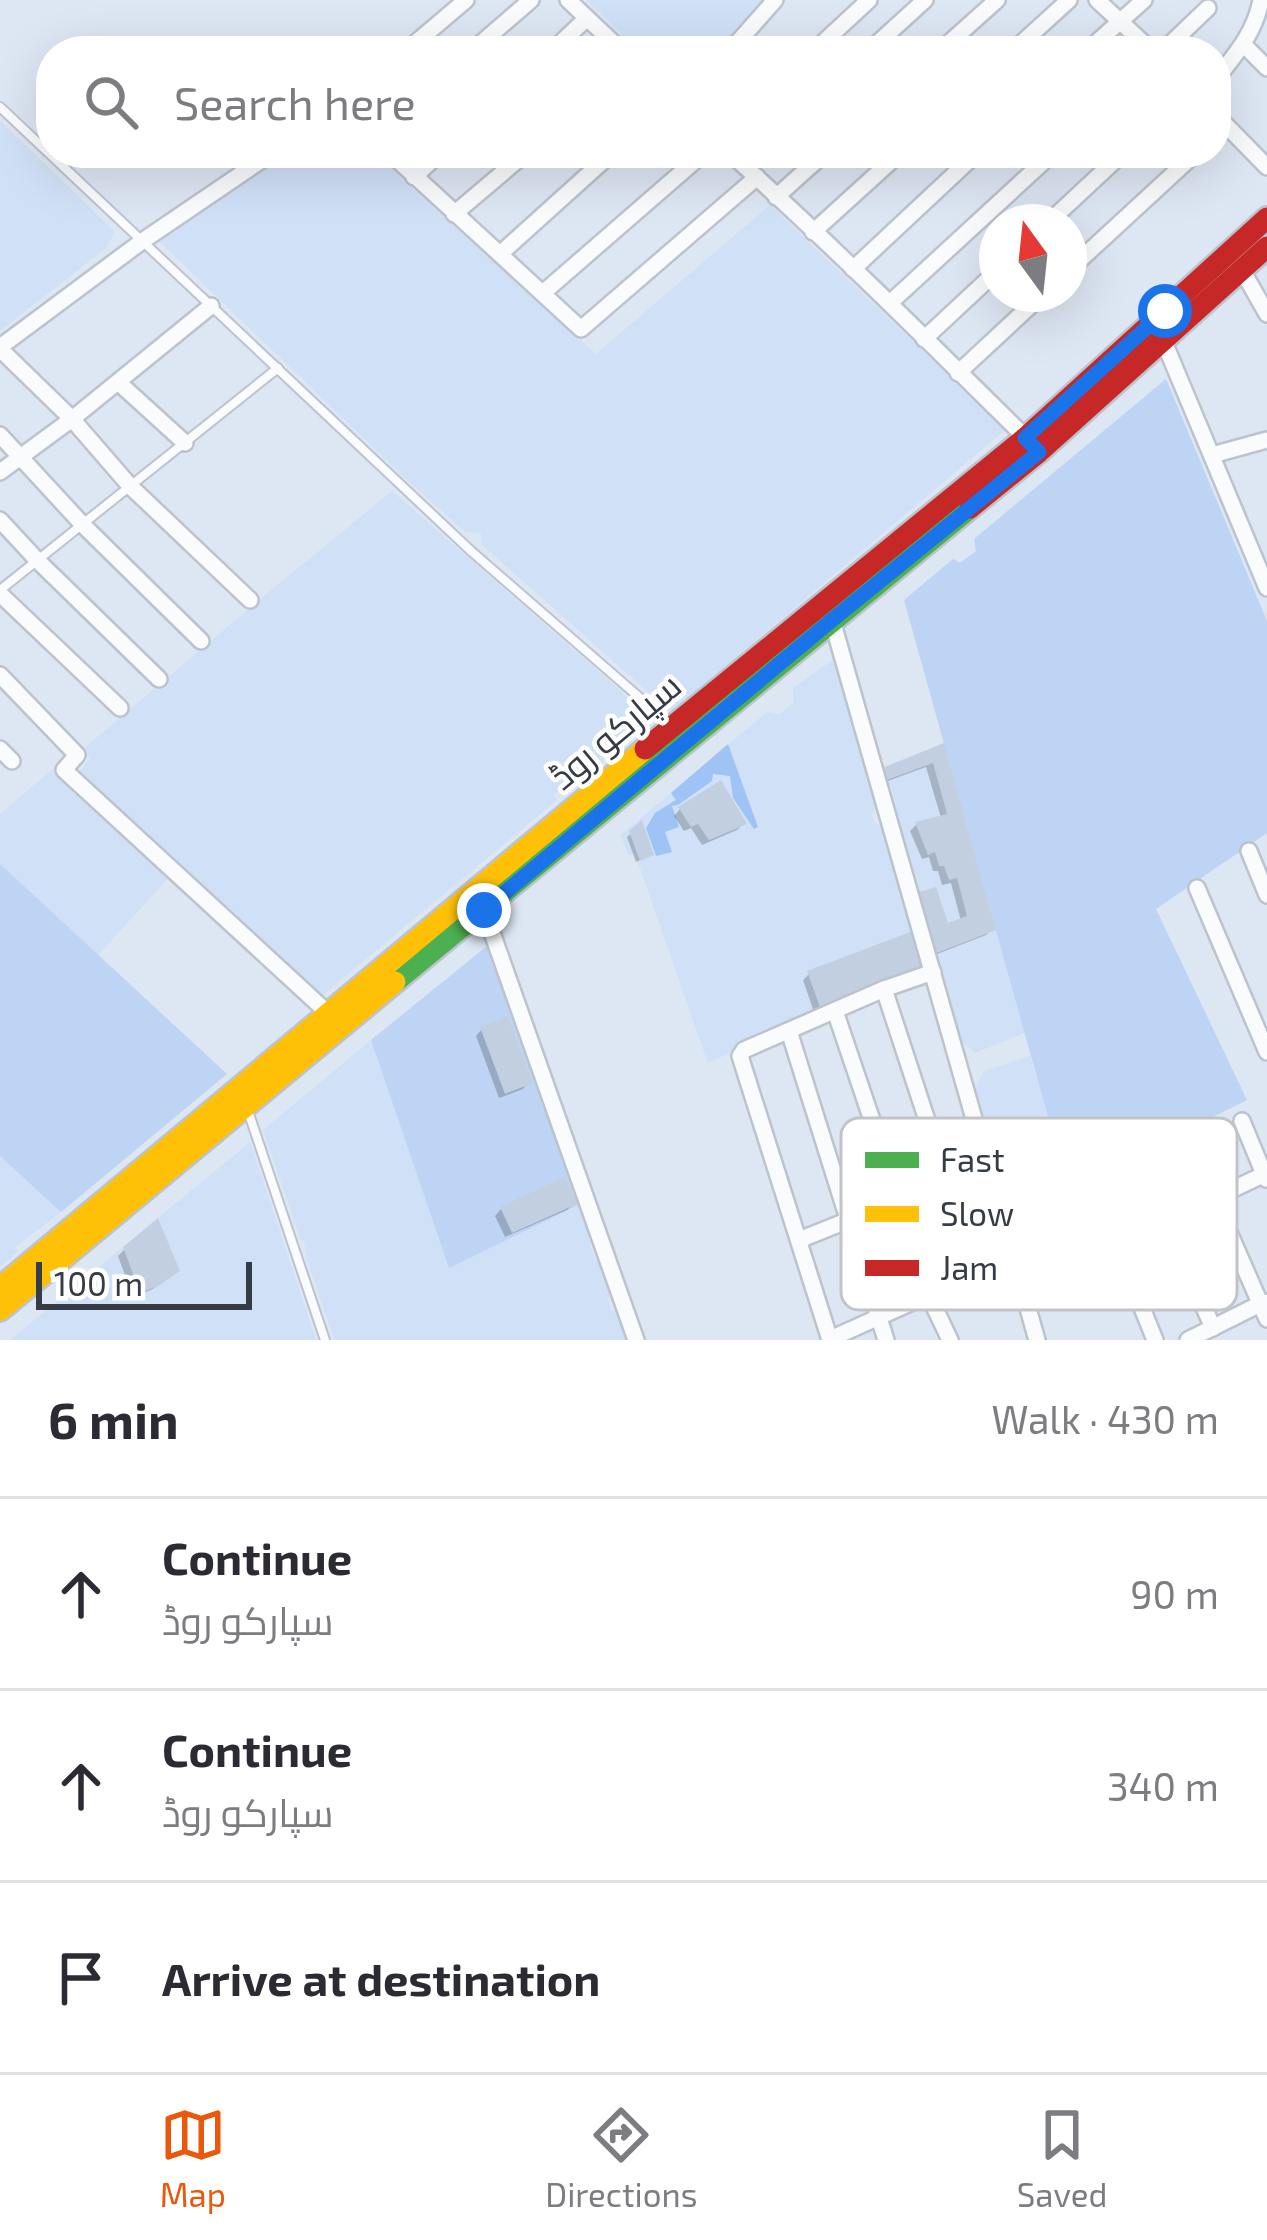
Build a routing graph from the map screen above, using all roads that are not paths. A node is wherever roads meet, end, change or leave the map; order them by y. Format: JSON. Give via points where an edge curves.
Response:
{"nodes":[{"id":1,"x":466,"y":0,"type":"edge"},
{"id":2,"x":531,"y":0,"type":"edge"},
{"id":3,"x":568,"y":0,"type":"edge"},
{"id":4,"x":776,"y":0,"type":"edge"},
{"id":5,"x":868,"y":0,"type":"edge"},
{"id":6,"x":925,"y":0,"type":"edge"},
{"id":7,"x":998,"y":0,"type":"edge"},
{"id":8,"x":1069,"y":0,"type":"edge"},
{"id":9,"x":1097,"y":0,"type":"edge"},
{"id":10,"x":1144,"y":0,"type":"edge"},
{"id":11,"x":1261,"y":0,"type":"edge"},
{"id":12,"x":1208,"y":8,"type":"dead end"},
{"id":13,"x":587,"y":18,"type":"junction"},
{"id":14,"x":1119,"y":21,"type":"junction"},
{"id":15,"x":424,"y":36,"type":"edge"},
{"id":16,"x":489,"y":36,"type":"edge"},
{"id":17,"x":568,"y":36,"type":"edge"},
{"id":18,"x":606,"y":36,"type":"edge"},
{"id":19,"x":744,"y":36,"type":"edge"},
{"id":20,"x":830,"y":36,"type":"edge"},
{"id":21,"x":885,"y":36,"type":"edge"},
{"id":22,"x":957,"y":36,"type":"edge"},
{"id":23,"x":1029,"y":36,"type":"edge"},
{"id":24,"x":1103,"y":36,"type":"edge"},
{"id":25,"x":1136,"y":36,"type":"edge"},
{"id":26,"x":1179,"y":36,"type":"edge"},
{"id":27,"x":1244,"y":45,"type":"junction"},
{"id":28,"x":1231,"y":61,"type":"edge"},
{"id":29,"x":1267,"y":68,"type":"edge"},
{"id":30,"x":0,"y":107,"type":"edge"},
{"id":31,"x":1231,"y":134,"type":"edge"},
{"id":32,"x":36,"y":141,"type":"edge"},
{"id":33,"x":1267,"y":167,"type":"edge"},
{"id":34,"x":64,"y":168,"type":"edge"},
{"id":35,"x":250,"y":168,"type":"edge"},
{"id":36,"x":405,"y":168,"type":"edge"},
{"id":37,"x":424,"y":168,"type":"edge"},
{"id":38,"x":508,"y":168,"type":"edge"},
{"id":39,"x":595,"y":168,"type":"edge"},
{"id":40,"x":687,"y":168,"type":"edge"},
{"id":41,"x":748,"y":168,"type":"edge"},
{"id":42,"x":752,"y":168,"type":"edge"},
{"id":43,"x":808,"y":168,"type":"edge"},
{"id":44,"x":883,"y":168,"type":"edge"},
{"id":45,"x":961,"y":168,"type":"edge"},
{"id":46,"x":1037,"y":168,"type":"edge"},
{"id":47,"x":1107,"y":168,"type":"edge"},
{"id":48,"x":1180,"y":168,"type":"edge"},
{"id":49,"x":751,"y":171,"type":"junction"},
{"id":50,"x":414,"y":177,"type":"junction"},
{"id":51,"x":776,"y":197,"type":"junction"},
{"id":52,"x":1068,"y":204,"type":"edge"},
{"id":53,"x":454,"y":214,"type":"junction"},
{"id":54,"x":1267,"y":218,"type":"edge"},
{"id":55,"x":813,"y":232,"type":"junction"},
{"id":56,"x":142,"y":242,"type":"junction"},
{"id":57,"x":1267,"y":248,"type":"edge"},
{"id":58,"x":1087,"y":253,"type":"edge"},
{"id":59,"x":500,"y":254,"type":"junction"},
{"id":60,"x":853,"y":269,"type":"junction"},
{"id":61,"x":1242,"y":270,"type":"junction"},
{"id":62,"x":979,"y":288,"type":"edge"},
{"id":63,"x":544,"y":292,"type":"junction"},
{"id":64,"x":891,"y":302,"type":"junction"},
{"id":65,"x":211,"y":306,"type":"junction"},
{"id":66,"x":1024,"y":312,"type":"edge"},
{"id":67,"x":1267,"y":314,"type":"edge"},
{"id":68,"x":924,"y":339,"type":"junction"},
{"id":69,"x":1164,"y":342,"type":"junction"},
{"id":70,"x":0,"y":348,"type":"edge"},
{"id":71,"x":278,"y":368,"type":"junction"},
{"id":72,"x":958,"y":373,"type":"junction"},
{"id":73,"x":118,"y":382,"type":"junction"},
{"id":74,"x":72,"y":419,"type":"junction"},
{"id":75,"x":0,"y":435,"type":"edge"},
{"id":76,"x":1267,"y":440,"type":"edge"},
{"id":77,"x":185,"y":443,"type":"junction"},
{"id":78,"x":1032,"y":445,"type":"junction"},
{"id":79,"x":1212,"y":455,"type":"junction"},
{"id":80,"x":21,"y":456,"type":"junction"},
{"id":81,"x":0,"y":472,"type":"edge"},
{"id":82,"x":130,"y":486,"type":"junction"},
{"id":83,"x":0,"y":520,"type":"edge"},
{"id":84,"x":83,"y":524,"type":"junction"},
{"id":85,"x":37,"y":560,"type":"junction"},
{"id":86,"x":1267,"y":588,"type":"edge"},
{"id":87,"x":0,"y":592,"type":"edge"},
{"id":88,"x":250,"y":600,"type":"dead end"},
{"id":89,"x":832,"y":620,"type":"junction"},
{"id":90,"x":201,"y":640,"type":"dead end"},
{"id":91,"x":0,"y":675,"type":"edge"},
{"id":92,"x":158,"y":680,"type":"dead end"},
{"id":93,"x":120,"y":708,"type":"dead end"},
{"id":94,"x":681,"y":733,"type":"junction"},
{"id":95,"x":1249,"y":851,"type":"dead end"},
{"id":96,"x":1197,"y":888,"type":"dead end"},
{"id":97,"x":1267,"y":895,"type":"edge"},
{"id":98,"x":484,"y":910,"type":"junction"},
{"id":99,"x":933,"y":972,"type":"junction"},
{"id":100,"x":884,"y":989,"type":"junction"},
{"id":101,"x":835,"y":1011,"type":"junction"},
{"id":102,"x":329,"y":1014,"type":"junction"},
{"id":103,"x":788,"y":1031,"type":"junction"},
{"id":104,"x":1267,"y":1052,"type":"edge"},
{"id":105,"x":247,"y":1107,"type":"junction"},
{"id":106,"x":871,"y":1118,"type":"edge"},
{"id":107,"x":926,"y":1118,"type":"edge"},
{"id":108,"x":974,"y":1118,"type":"edge"},
{"id":109,"x":1242,"y":1120,"type":"dead end"},
{"id":110,"x":1266,"y":1176,"type":"edge"},
{"id":111,"x":1237,"y":1188,"type":"edge"},
{"id":112,"x":841,"y":1198,"type":"edge"},
{"id":113,"x":841,"y":1223,"type":"edge"},
{"id":114,"x":800,"y":1240,"type":"junction"},
{"id":115,"x":1237,"y":1247,"type":"edge"},
{"id":116,"x":0,"y":1288,"type":"edge"},
{"id":117,"x":1265,"y":1308,"type":"edge"},
{"id":118,"x":0,"y":1310,"type":"edge"},
{"id":119,"x":875,"y":1310,"type":"edge"},
{"id":120,"x":899,"y":1310,"type":"edge"},
{"id":121,"x":935,"y":1310,"type":"edge"},
{"id":122,"x":1029,"y":1310,"type":"edge"},
{"id":123,"x":1144,"y":1310,"type":"edge"},
{"id":124,"x":1205,"y":1310,"type":"edge"},
{"id":125,"x":878,"y":1319,"type":"junction"},
{"id":126,"x":1213,"y":1328,"type":"junction"},
{"id":127,"x":325,"y":1340,"type":"edge"},
{"id":128,"x":636,"y":1340,"type":"edge"},
{"id":129,"x":830,"y":1340,"type":"edge"},
{"id":130,"x":886,"y":1340,"type":"edge"},
{"id":131,"x":950,"y":1340,"type":"edge"},
{"id":132,"x":1037,"y":1340,"type":"edge"},
{"id":133,"x":1156,"y":1340,"type":"edge"},
{"id":134,"x":1188,"y":1340,"type":"edge"}],
"edges":[{"from":1,"to":15,"type":"street"},
{"from":2,"to":16,"type":"street"},
{"from":3,"to":13,"type":"street"},
{"from":4,"to":19,"type":"street"},
{"from":5,"to":20,"type":"street"},
{"from":6,"to":21,"type":"street"},
{"from":7,"to":22,"type":"street"},
{"from":8,"to":23,"type":"street"},
{"from":9,"to":14,"type":"street"},
{"from":10,"to":14,"type":"street"},
{"from":11,"to":27,"type":"street"},
{"from":12,"to":26,"type":"street"},
{"from":13,"to":17,"type":"street"},
{"from":13,"to":18,"type":"street"},
{"from":14,"to":24,"type":"street"},
{"from":14,"to":25,"type":"street"},
{"from":27,"to":28,"type":"street"},
{"from":27,"to":29,"type":"street"},
{"from":30,"to":32,"type":"lane"},
{"from":31,"to":33,"type":"street"},
{"from":34,"to":56,"type":"lane"},
{"from":35,"to":56,"type":"street"},
{"from":36,"to":50,"type":"street"},
{"from":37,"to":50,"type":"street"},
{"from":38,"to":53,"type":"street"},
{"from":39,"to":59,"type":"street"},
{"from":40,"to":63,"type":"street"},
{"from":41,"to":49,"type":"street"},
{"from":42,"to":49,"type":"street"},
{"from":43,"to":51,"type":"street"},
{"from":44,"to":55,"type":"street"},
{"from":45,"to":60,"type":"street"},
{"from":46,"to":64,"type":"street"},
{"from":47,"to":52,"type":"street"},
{"from":48,"to":58,"type":"street"},
{"from":49,"to":51,"type":"street"},
{"from":49,"to":63,"type":"street","via":[[586,327]]},
{"from":50,"to":53,"type":"street"},
{"from":51,"to":55,"type":"street"},
{"from":53,"to":59,"type":"street"},
{"from":54,"to":78,"type":"street","name":"سپارکو روڈ"},
{"from":55,"to":60,"type":"street"},
{"from":56,"to":65,"type":"lane"},
{"from":56,"to":70,"type":"street"},
{"from":57,"to":61,"type":"street","name":"سپارکو روڈ"},
{"from":59,"to":63,"type":"street"},
{"from":60,"to":64,"type":"street"},
{"from":61,"to":67,"type":"street"},
{"from":61,"to":69,"type":"street","name":"سپارکو روڈ"},
{"from":62,"to":68,"type":"street"},
{"from":64,"to":68,"type":"street"},
{"from":65,"to":71,"type":"lane"},
{"from":65,"to":73,"type":"street"},
{"from":66,"to":72,"type":"street"},
{"from":68,"to":72,"type":"street"},
{"from":69,"to":78,"type":"street","name":"سپارکو روڈ"},
{"from":69,"to":79,"type":"street"},
{"from":70,"to":74,"type":"street"},
{"from":71,"to":77,"type":"lane"},
{"from":71,"to":94,"type":"lane","via":[[471,551]]},
{"from":72,"to":78,"type":"street"},
{"from":73,"to":74,"type":"street"},
{"from":73,"to":77,"type":"street"},
{"from":74,"to":80,"type":"street"},
{"from":74,"to":82,"type":"street"},
{"from":75,"to":80,"type":"street"},
{"from":76,"to":79,"type":"street"},
{"from":77,"to":82,"type":"lane"},
{"from":78,"to":89,"type":"street","name":"سپارکو روڈ"},
{"from":78,"to":94,"type":"street","name":"سپارکو روڈ"},
{"from":79,"to":86,"type":"street"},
{"from":80,"to":81,"type":"street"},
{"from":80,"to":84,"type":"street"},
{"from":82,"to":84,"type":"lane"},
{"from":82,"to":88,"type":"street"},
{"from":83,"to":85,"type":"street"},
{"from":84,"to":85,"type":"lane"},
{"from":84,"to":90,"type":"street"},
{"from":85,"to":87,"type":"lane"},
{"from":85,"to":92,"type":"street"},
{"from":87,"to":93,"type":"street"},
{"from":89,"to":94,"type":"street","name":"سپارکو روڈ"},
{"from":89,"to":99,"type":"street"},
{"from":91,"to":102,"type":"street","via":[[77,755],[64,770]]},
{"from":94,"to":98,"type":"street","name":"سپارکو روڈ"},
{"from":94,"to":102,"type":"street","name":"سپارکو روڈ"},
{"from":95,"to":97,"type":"street"},
{"from":96,"to":104,"type":"street"},
{"from":98,"to":105,"type":"street","name":"سپارکو روڈ"},
{"from":98,"to":128,"type":"street"},
{"from":99,"to":100,"type":"street"},
{"from":99,"to":108,"type":"street"},
{"from":100,"to":101,"type":"street"},
{"from":100,"to":107,"type":"street"},
{"from":101,"to":103,"type":"street"},
{"from":101,"to":106,"type":"street"},
{"from":102,"to":116,"type":"street","name":"سپارکو روڈ"},
{"from":103,"to":112,"type":"street"},
{"from":103,"to":114,"type":"street","via":[[740,1056]]},
{"from":105,"to":118,"type":"street","name":"سپارکو روڈ"},
{"from":105,"to":127,"type":"lane"},
{"from":109,"to":110,"type":"street"},
{"from":110,"to":111,"type":"street"},
{"from":113,"to":114,"type":"street"},
{"from":114,"to":129,"type":"street"},
{"from":115,"to":117,"type":"street"},
{"from":117,"to":126,"type":"street"},
{"from":119,"to":125,"type":"street"},
{"from":120,"to":125,"type":"street"},
{"from":121,"to":131,"type":"street"},
{"from":122,"to":132,"type":"street"},
{"from":123,"to":133,"type":"street"},
{"from":124,"to":126,"type":"street"},
{"from":125,"to":129,"type":"street"},
{"from":125,"to":130,"type":"street"},
{"from":126,"to":134,"type":"street"}]}
